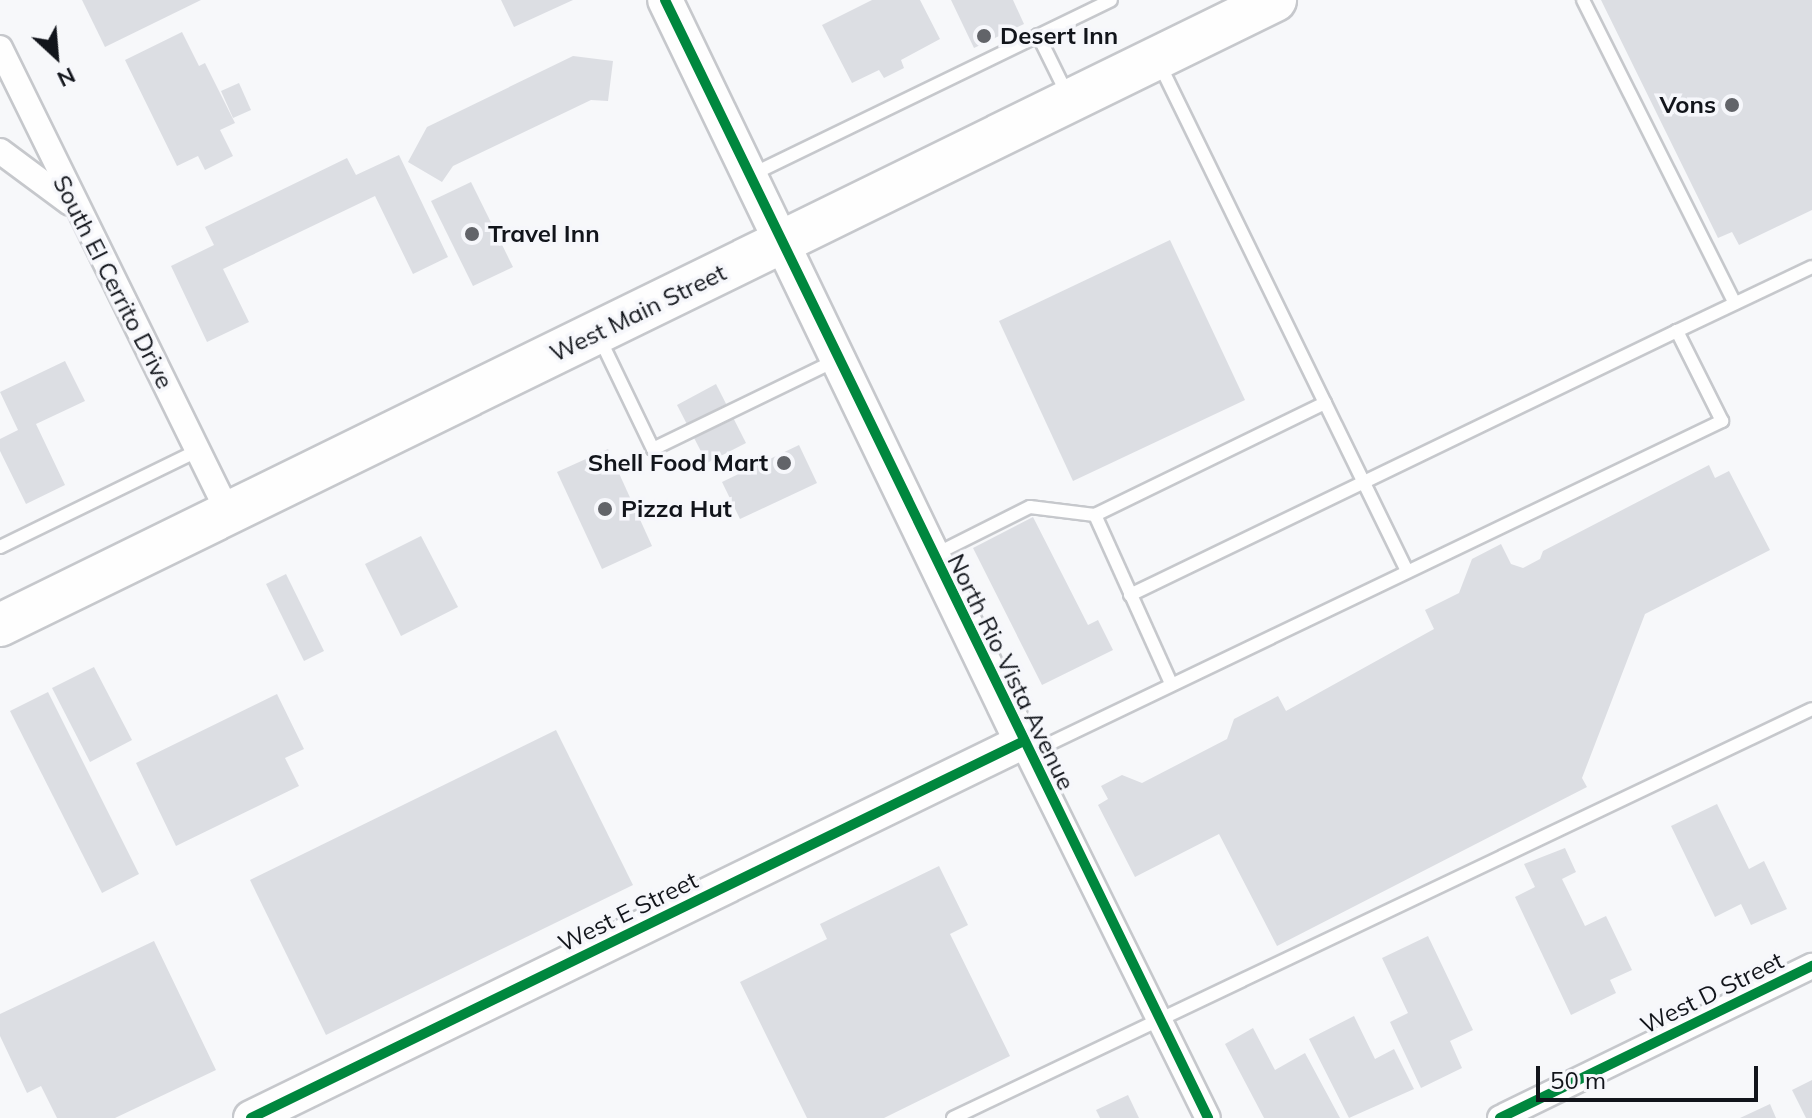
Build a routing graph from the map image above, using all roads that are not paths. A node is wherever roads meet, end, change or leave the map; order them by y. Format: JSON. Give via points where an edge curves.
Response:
{"nodes":[{"id":1,"x":665,"y":0,"type":"edge"},
{"id":2,"x":1111,"y":0,"type":"edge"},
{"id":3,"x":1275,"y":0,"type":"edge"},
{"id":4,"x":1583,"y":0,"type":"edge"},
{"id":5,"x":1038,"y":35,"type":"junction"},
{"id":6,"x":0,"y":48,"type":"edge"},
{"id":7,"x":1156,"y":58,"type":"junction"},
{"id":8,"x":1070,"y":101,"type":"junction"},
{"id":9,"x":0,"y":151,"type":"edge"},
{"id":10,"x":750,"y":175,"type":"junction"},
{"id":11,"x":72,"y":204,"type":"junction"},
{"id":12,"x":782,"y":242,"type":"junction"},
{"id":13,"x":1812,"y":267,"type":"edge"},
{"id":14,"x":1735,"y":303,"type":"junction"},
{"id":15,"x":1677,"y":331,"type":"junction"},
{"id":16,"x":597,"y":333,"type":"junction"},
{"id":17,"x":838,"y":359,"type":"junction"},
{"id":18,"x":1325,"y":403,"type":"junction"},
{"id":19,"x":197,"y":451,"type":"junction"},
{"id":20,"x":1363,"y":481,"type":"junction"},
{"id":21,"x":229,"y":514,"type":"junction"},
{"id":22,"x":1095,"y":515,"type":"junction"},
{"id":23,"x":0,"y":547,"type":"edge"},
{"id":24,"x":933,"y":556,"type":"junction"},
{"id":25,"x":1407,"y":571,"type":"junction"},
{"id":26,"x":1130,"y":595,"type":"junction"},
{"id":27,"x":0,"y":625,"type":"edge"},
{"id":28,"x":1171,"y":683,"type":"junction"},
{"id":29,"x":1812,"y":709,"type":"edge"},
{"id":30,"x":1025,"y":748,"type":"junction"},
{"id":31,"x":1812,"y":966,"type":"edge"},
{"id":32,"x":1160,"y":1020,"type":"junction"},
{"id":33,"x":251,"y":1118,"type":"edge"},
{"id":34,"x":953,"y":1118,"type":"edge"},
{"id":35,"x":1208,"y":1118,"type":"edge"},
{"id":36,"x":1500,"y":1118,"type":"edge"}],
"edges":[{"from":1,"to":10,"type":"street","name":"North Rio Vista Avenue"},
{"from":2,"to":5,"type":"lane"},
{"from":3,"to":7,"type":"highway","name":"West Main Street"},
{"from":4,"to":14,"type":"lane"},
{"from":5,"to":8,"type":"lane"},
{"from":5,"to":10,"type":"lane"},
{"from":6,"to":11,"type":"street","name":"South El Cerrito Drive"},
{"from":7,"to":8,"type":"highway","name":"West Main Street"},
{"from":7,"to":18,"type":"lane"},
{"from":8,"to":12,"type":"highway","name":"West Main Street"},
{"from":9,"to":11,"type":"street"},
{"from":10,"to":12,"type":"street","name":"North Rio Vista Avenue"},
{"from":11,"to":19,"type":"street","name":"South El Cerrito Drive"},
{"from":12,"to":16,"type":"highway","name":"West Main Street"},
{"from":12,"to":17,"type":"street","name":"North Rio Vista Avenue"},
{"from":13,"to":14,"type":"lane"},
{"from":14,"to":15,"type":"lane"},
{"from":15,"to":20,"type":"lane"},
{"from":15,"to":25,"type":"lane","via":[[1722,421]]},
{"from":16,"to":17,"type":"lane","via":[[653,449]]},
{"from":16,"to":21,"type":"highway","name":"West Main Street"},
{"from":17,"to":24,"type":"street","name":"North Rio Vista Avenue"},
{"from":18,"to":20,"type":"lane"},
{"from":18,"to":22,"type":"lane"},
{"from":19,"to":21,"type":"street","name":"South El Cerrito Drive"},
{"from":19,"to":23,"type":"lane"},
{"from":20,"to":25,"type":"lane"},
{"from":20,"to":26,"type":"lane"},
{"from":21,"to":27,"type":"highway","name":"West Main Street"},
{"from":22,"to":24,"type":"lane","via":[[1030,507]]},
{"from":22,"to":26,"type":"lane"},
{"from":24,"to":30,"type":"street","name":"North Rio Vista Avenue"},
{"from":25,"to":28,"type":"lane"},
{"from":26,"to":28,"type":"lane"},
{"from":28,"to":30,"type":"lane"},
{"from":29,"to":32,"type":"lane"},
{"from":30,"to":32,"type":"street","name":"North Rio Vista Avenue"},
{"from":30,"to":33,"type":"street","name":"West E Street"},
{"from":31,"to":36,"type":"street","name":"West D Street"},
{"from":32,"to":34,"type":"lane"},
{"from":32,"to":35,"type":"street","name":"North Rio Vista Avenue"}]}
